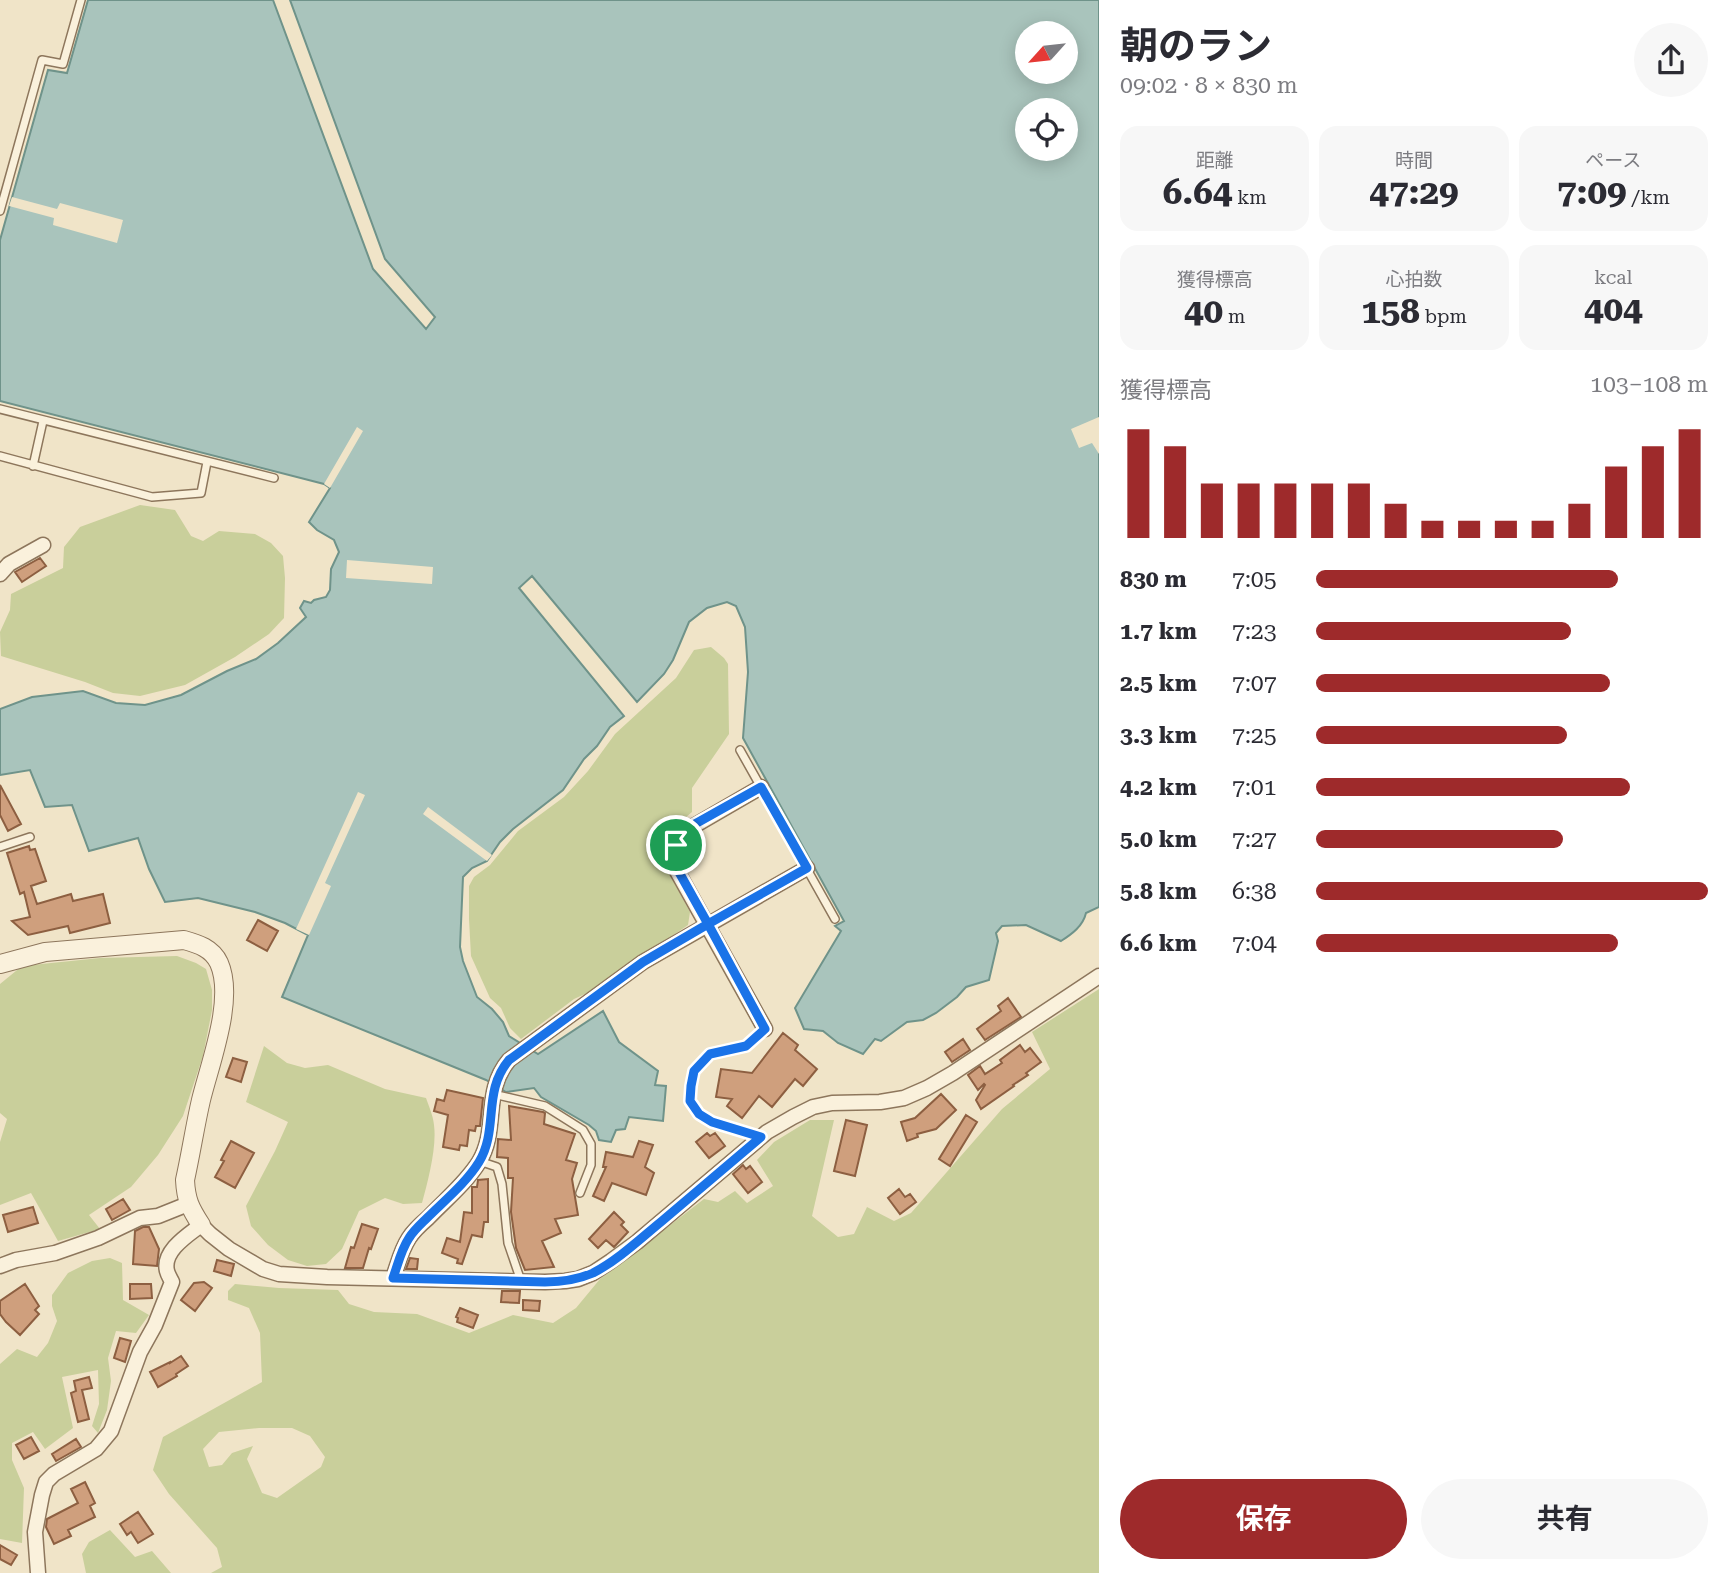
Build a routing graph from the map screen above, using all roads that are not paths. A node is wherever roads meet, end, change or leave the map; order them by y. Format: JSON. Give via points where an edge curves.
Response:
{"nodes":[{"id":1,"x":81,"y":0,"type":"edge"},
{"id":2,"x":0,"y":174,"type":"edge"},
{"id":3,"x":10,"y":175,"type":"junction"},
{"id":4,"x":0,"y":211,"type":"edge"},
{"id":5,"x":0,"y":409,"type":"edge"},
{"id":6,"x":43,"y":421,"type":"junction"},
{"id":7,"x":0,"y":456,"type":"edge"},
{"id":8,"x":207,"y":462,"type":"junction"},
{"id":9,"x":33,"y":466,"type":"junction"},
{"id":10,"x":274,"y":478,"type":"dead end"},
{"id":11,"x":43,"y":545,"type":"dead end"},
{"id":12,"x":0,"y":574,"type":"edge"},
{"id":13,"x":740,"y":750,"type":"dead end"},
{"id":14,"x":761,"y":787,"type":"junction"},
{"id":15,"x":30,"y":837,"type":"dead end"},
{"id":16,"x":0,"y":847,"type":"edge"},
{"id":17,"x":807,"y":868,"type":"junction"},
{"id":18,"x":835,"y":919,"type":"dead end"},
{"id":19,"x":708,"y":924,"type":"junction"},
{"id":20,"x":0,"y":964,"type":"edge"},
{"id":21,"x":1099,"y":976,"type":"edge"},
{"id":22,"x":765,"y":1029,"type":"joint"},
{"id":23,"x":493,"y":1091,"type":"junction"},
{"id":24,"x":761,"y":1137,"type":"junction"},
{"id":25,"x":479,"y":1161,"type":"junction"},
{"id":26,"x":580,"y":1193,"type":"dead end"},
{"id":27,"x":188,"y":1204,"type":"junction"},
{"id":28,"x":201,"y":1225,"type":"junction"},
{"id":29,"x":0,"y":1266,"type":"edge"},
{"id":30,"x":393,"y":1278,"type":"junction"},
{"id":31,"x":521,"y":1281,"type":"junction"},
{"id":32,"x":38,"y":1573,"type":"edge"}],
"edges":[{"from":1,"to":3,"type":"lane","via":[[63,64],[42,60]]},
{"from":2,"to":3,"type":"lane"},
{"from":3,"to":4,"type":"lane"},
{"from":5,"to":6,"type":"lane"},
{"from":6,"to":8,"type":"lane"},
{"from":6,"to":9,"type":"lane"},
{"from":7,"to":9,"type":"lane"},
{"from":8,"to":9,"type":"lane","via":[[201,493],[152,497]]},
{"from":8,"to":10,"type":"lane"},
{"from":11,"to":12,"type":"street"},
{"from":13,"to":14,"type":"lane"},
{"from":14,"to":17,"type":"lane"},
{"from":14,"to":19,"type":"street","via":[[680,834],[675,865]]},
{"from":15,"to":16,"type":"lane"},
{"from":17,"to":18,"type":"lane"},
{"from":17,"to":19,"type":"street"},
{"from":19,"to":22,"type":"street"},
{"from":19,"to":23,"type":"street","via":[[643,962],[528,1045],[504,1066]]},
{"from":20,"to":27,"type":"street","via":[[45,952],[184,940],[212,953],[223,975],[223,1004],[185,1180]]},
{"from":21,"to":24,"type":"street","via":[[927,1088],[880,1102],[813,1107]]},
{"from":22,"to":24,"type":"lane","via":[[746,1046],[710,1054],[694,1071],[690,1101],[712,1122]]},
{"from":23,"to":25,"type":"street","via":[[490,1126]]},
{"from":23,"to":26,"type":"lane","via":[[545,1106],[583,1130],[591,1144],[591,1165]]},
{"from":24,"to":31,"type":"street","via":[[637,1242],[593,1272],[565,1282]]},
{"from":25,"to":30,"type":"street","via":[[410,1236]]},
{"from":25,"to":31,"type":"lane","via":[[497,1167],[508,1243]]},
{"from":27,"to":28,"type":"street"},
{"from":27,"to":29,"type":"street","via":[[55,1253]]},
{"from":28,"to":30,"type":"street","via":[[239,1255],[279,1274]]},
{"from":28,"to":32,"type":"street","via":[[174,1247],[168,1258],[166,1268],[172,1282],[111,1431],[96,1449],[46,1482],[35,1532]]},
{"from":30,"to":31,"type":"street"}]}
